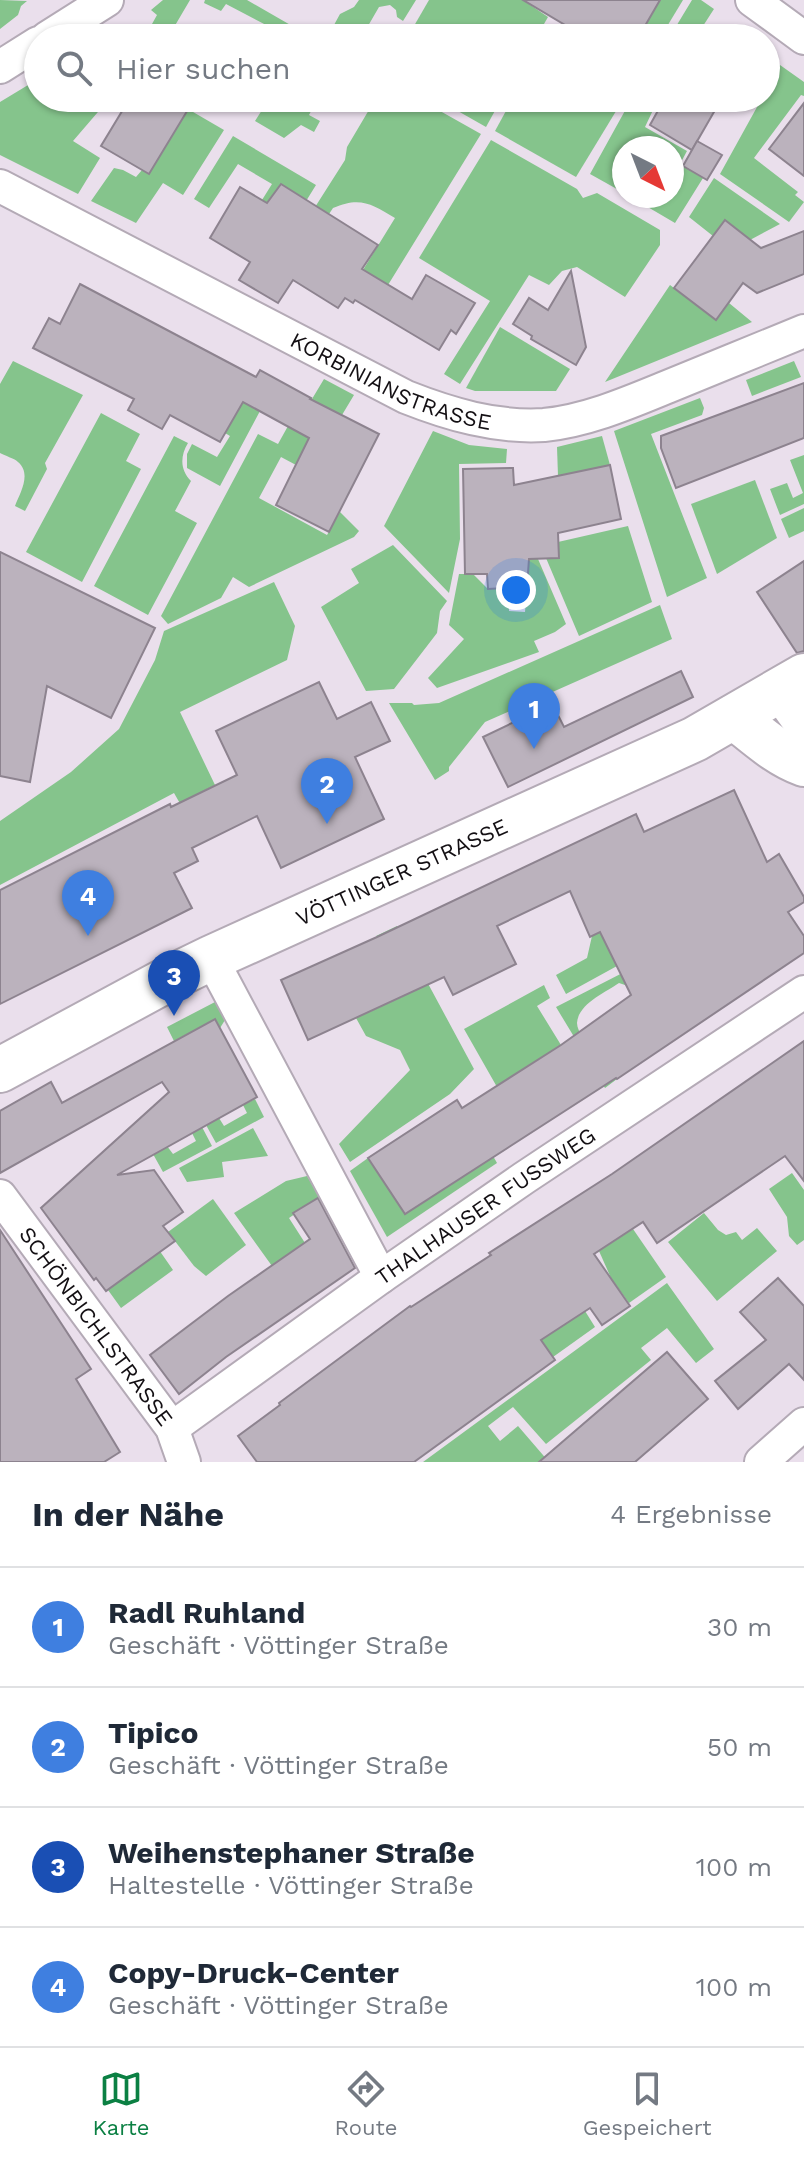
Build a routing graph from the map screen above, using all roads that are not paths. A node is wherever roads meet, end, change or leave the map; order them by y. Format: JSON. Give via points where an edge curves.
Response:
{"nodes":[{"id":1,"x":107,"y":0,"type":"edge"},
{"id":2,"x":752,"y":0,"type":"edge"},
{"id":3,"x":69,"y":24,"type":"edge"},
{"id":4,"x":804,"y":38,"type":"edge"},
{"id":5,"x":24,"y":52,"type":"edge"},
{"id":6,"x":0,"y":67,"type":"edge"},
{"id":7,"x":0,"y":186,"type":"edge"},
{"id":8,"x":804,"y":331,"type":"edge"},
{"id":9,"x":797,"y":695,"type":"edge"},
{"id":10,"x":734,"y":717,"type":"junction"},
{"id":11,"x":804,"y":764,"type":"edge"},
{"id":12,"x":211,"y":958,"type":"junction"},
{"id":13,"x":804,"y":992,"type":"edge"},
{"id":14,"x":0,"y":1070,"type":"edge"},
{"id":15,"x":0,"y":1196,"type":"edge"},
{"id":16,"x":381,"y":1277,"type":"junction"},
{"id":17,"x":804,"y":1424,"type":"edge"},
{"id":18,"x":172,"y":1428,"type":"junction"},
{"id":19,"x":184,"y":1462,"type":"edge"},
{"id":20,"x":761,"y":1462,"type":"edge"}],
"edges":[{"from":1,"to":3,"type":"street"},
{"from":2,"to":4,"type":"street"},
{"from":5,"to":6,"type":"street"},
{"from":7,"to":8,"type":"street","name":"KORBINIANSTRASSE","via":[[406,397],[480,420],[544,425],[599,413]]},
{"from":9,"to":10,"type":"main road","name":"VÖTTINGER STRASSE"},
{"from":10,"to":11,"type":"main road"},
{"from":10,"to":12,"type":"main road","name":"VÖTTINGER STRASSE","via":[[603,782]]},
{"from":12,"to":14,"type":"main road","name":"VÖTTINGER STRASSE"},
{"from":12,"to":16,"type":"street"},
{"from":13,"to":16,"type":"street","name":"THALHAUSER FUSSWEG"},
{"from":15,"to":18,"type":"street","name":"SCHÖNBICHLSTRASSE"},
{"from":16,"to":18,"type":"street","name":"THALHAUSER FUSSWEG"},
{"from":17,"to":20,"type":"street"},
{"from":18,"to":19,"type":"street","name":"SCHÖNBICHLSTRASSE"}]}
